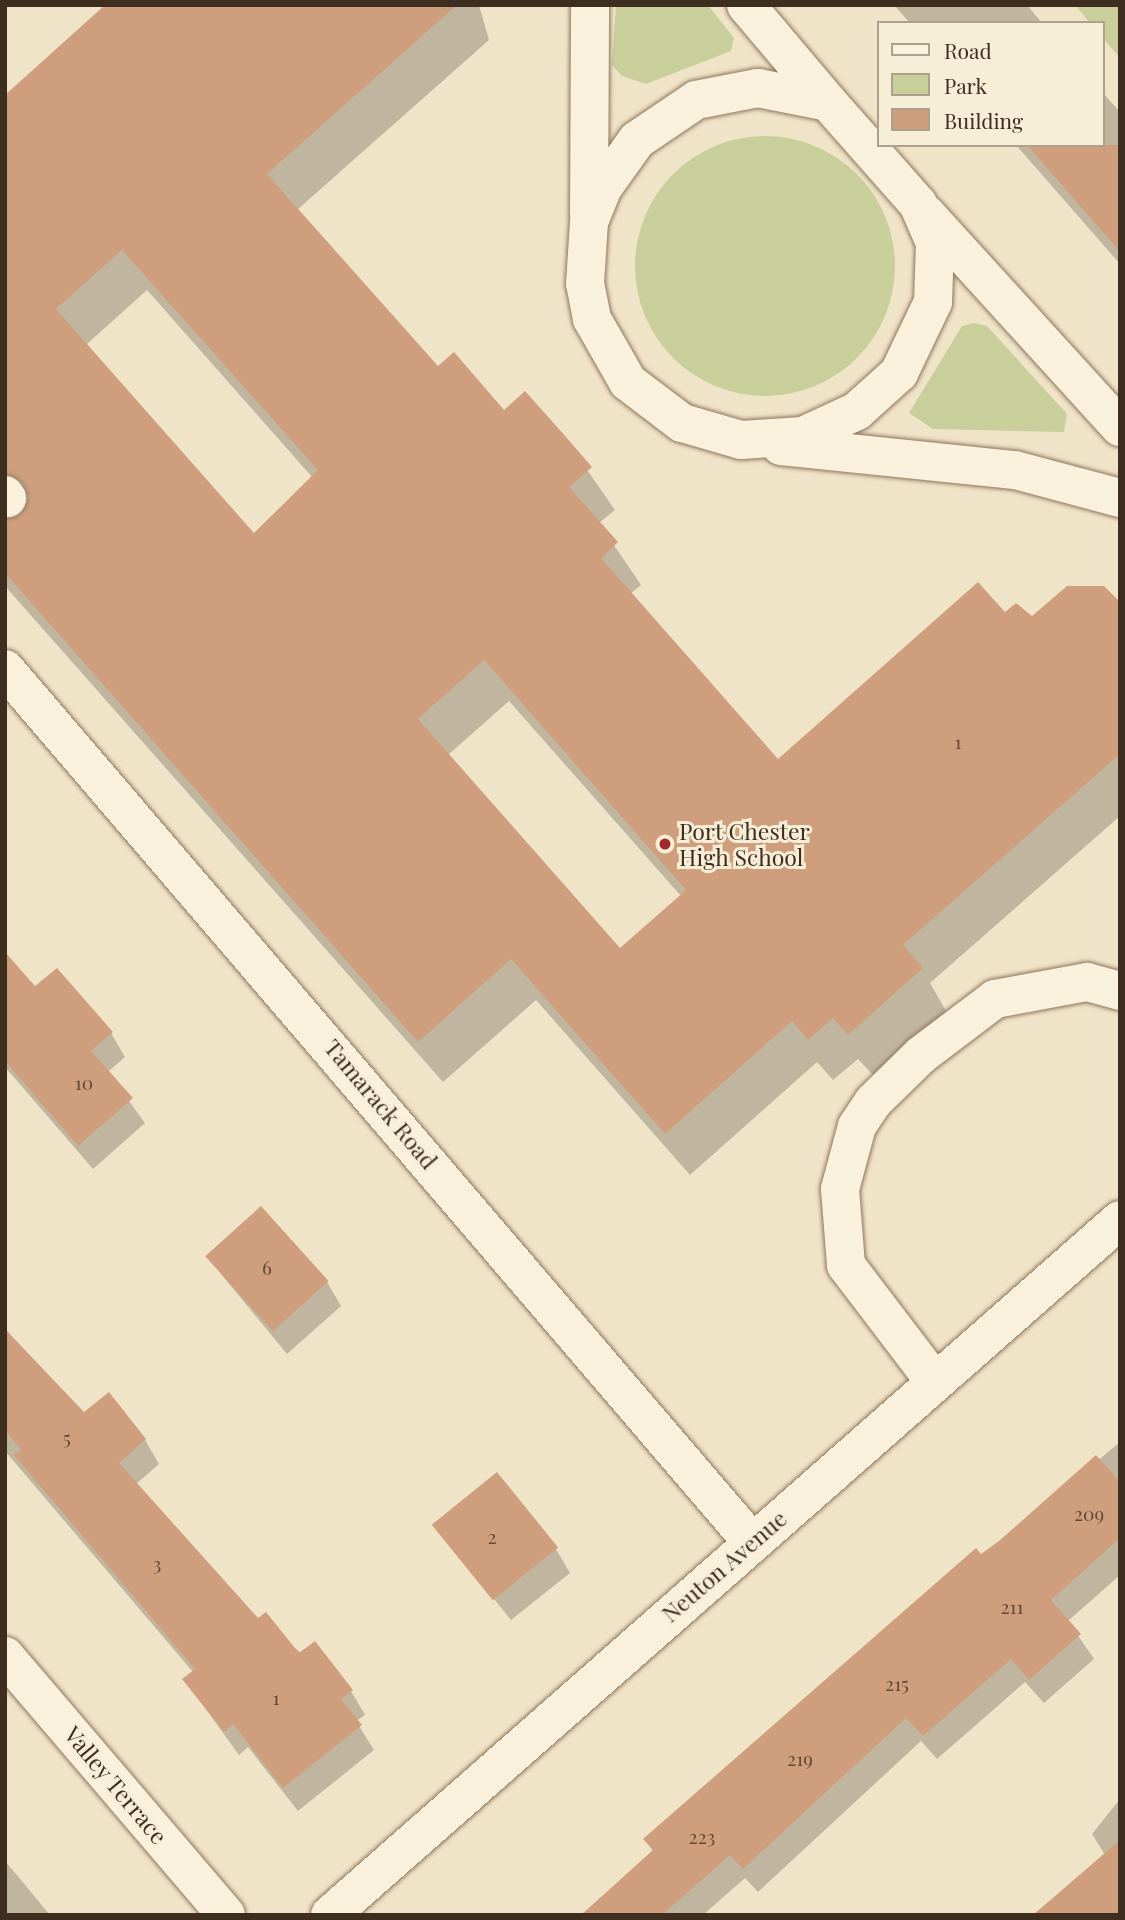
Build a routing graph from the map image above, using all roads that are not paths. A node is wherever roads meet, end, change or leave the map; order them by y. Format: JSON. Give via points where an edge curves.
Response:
{"nodes":[{"id":1,"x":590,"y":5,"type":"edge"},
{"id":2,"x":746,"y":5,"type":"edge"},
{"id":3,"x":828,"y":102,"type":"junction"},
{"id":4,"x":918,"y":205,"type":"junction"},
{"id":5,"x":590,"y":222,"type":"junction"},
{"id":6,"x":1120,"y":427,"type":"edge"},
{"id":7,"x":741,"y":440,"type":"junction"},
{"id":8,"x":1120,"y":498,"type":"edge"},
{"id":9,"x":5,"y":669,"type":"edge"},
{"id":10,"x":1120,"y":991,"type":"edge"},
{"id":11,"x":1120,"y":1220,"type":"edge"},
{"id":12,"x":935,"y":1382,"type":"junction"},
{"id":13,"x":752,"y":1542,"type":"junction"},
{"id":14,"x":5,"y":1656,"type":"edge"},
{"id":15,"x":226,"y":1915,"type":"edge"},
{"id":16,"x":330,"y":1915,"type":"edge"}],
"edges":[{"from":1,"to":5,"type":"street"},
{"from":2,"to":3,"type":"street"},
{"from":3,"to":4,"type":"street"},
{"from":3,"to":5,"type":"street","via":[[758,88],[696,100],[637,140],[601,189]]},
{"from":4,"to":6,"type":"street"},
{"from":4,"to":7,"type":"street","via":[[936,243],[933,302],[899,373],[857,411],[803,436]]},
{"from":5,"to":7,"type":"street","via":[[585,284],[592,319],[628,382],[682,423]]},
{"from":7,"to":8,"type":"street","via":[[1015,470]]},
{"from":9,"to":13,"type":"street","name":"Tamarack Road"},
{"from":10,"to":12,"type":"street","via":[[1087,982],[995,999],[921,1055],[873,1102],[858,1126],[840,1189],[846,1265]]},
{"from":11,"to":12,"type":"street","name":"Neuton Avenue"},
{"from":12,"to":13,"type":"street","name":"Neuton Avenue"},
{"from":13,"to":16,"type":"street","name":"Neuton Avenue"},
{"from":14,"to":15,"type":"street","name":"Valley Terrace"}]}
